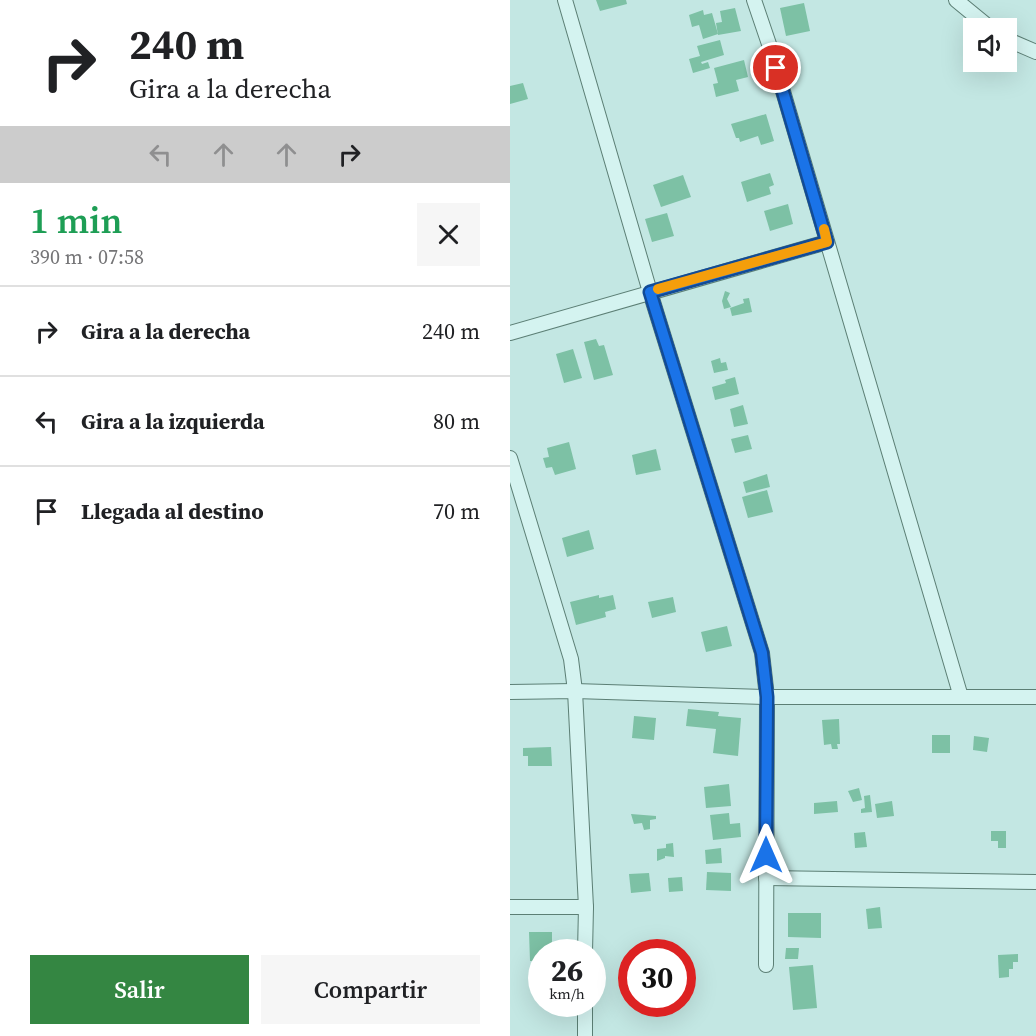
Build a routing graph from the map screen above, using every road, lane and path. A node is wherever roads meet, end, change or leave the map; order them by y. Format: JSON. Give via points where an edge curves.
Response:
{"nodes":[{"id":1,"x":565,"y":0,"type":"edge"},
{"id":2,"x":754,"y":0,"type":"edge"},
{"id":3,"x":956,"y":0,"type":"edge"},
{"id":4,"x":977,"y":18,"type":"edge"},
{"id":5,"x":1017,"y":44,"type":"edge"},
{"id":6,"x":1036,"y":52,"type":"edge"},
{"id":7,"x":827,"y":242,"type":"junction"},
{"id":8,"x":650,"y":292,"type":"junction"},
{"id":9,"x":510,"y":333,"type":"edge"},
{"id":10,"x":510,"y":458,"type":"edge"},
{"id":11,"x":510,"y":692,"type":"edge"},
{"id":12,"x":575,"y":692,"type":"junction"},
{"id":13,"x":767,"y":697,"type":"junction"},
{"id":14,"x":961,"y":697,"type":"junction"},
{"id":15,"x":1036,"y":697,"type":"edge"},
{"id":16,"x":766,"y":878,"type":"junction"},
{"id":17,"x":1036,"y":882,"type":"edge"},
{"id":18,"x":510,"y":907,"type":"edge"},
{"id":19,"x":586,"y":907,"type":"junction"},
{"id":20,"x":585,"y":939,"type":"edge"},
{"id":21,"x":766,"y":965,"type":"dead end"},
{"id":22,"x":585,"y":1017,"type":"edge"},
{"id":23,"x":585,"y":1036,"type":"edge"}],
"edges":[{"from":1,"to":8,"type":"street"},
{"from":2,"to":7,"type":"street"},
{"from":3,"to":4,"type":"street"},
{"from":5,"to":6,"type":"street"},
{"from":7,"to":8,"type":"street"},
{"from":7,"to":14,"type":"street"},
{"from":8,"to":9,"type":"street"},
{"from":8,"to":13,"type":"street","via":[[762,653]]},
{"from":10,"to":12,"type":"street","via":[[571,659]]},
{"from":11,"to":12,"type":"street"},
{"from":12,"to":13,"type":"street"},
{"from":12,"to":19,"type":"street"},
{"from":13,"to":14,"type":"street"},
{"from":13,"to":16,"type":"street"},
{"from":14,"to":15,"type":"street"},
{"from":16,"to":17,"type":"street"},
{"from":16,"to":21,"type":"street"},
{"from":18,"to":19,"type":"street"},
{"from":19,"to":20,"type":"street"},
{"from":22,"to":23,"type":"street"}]}
